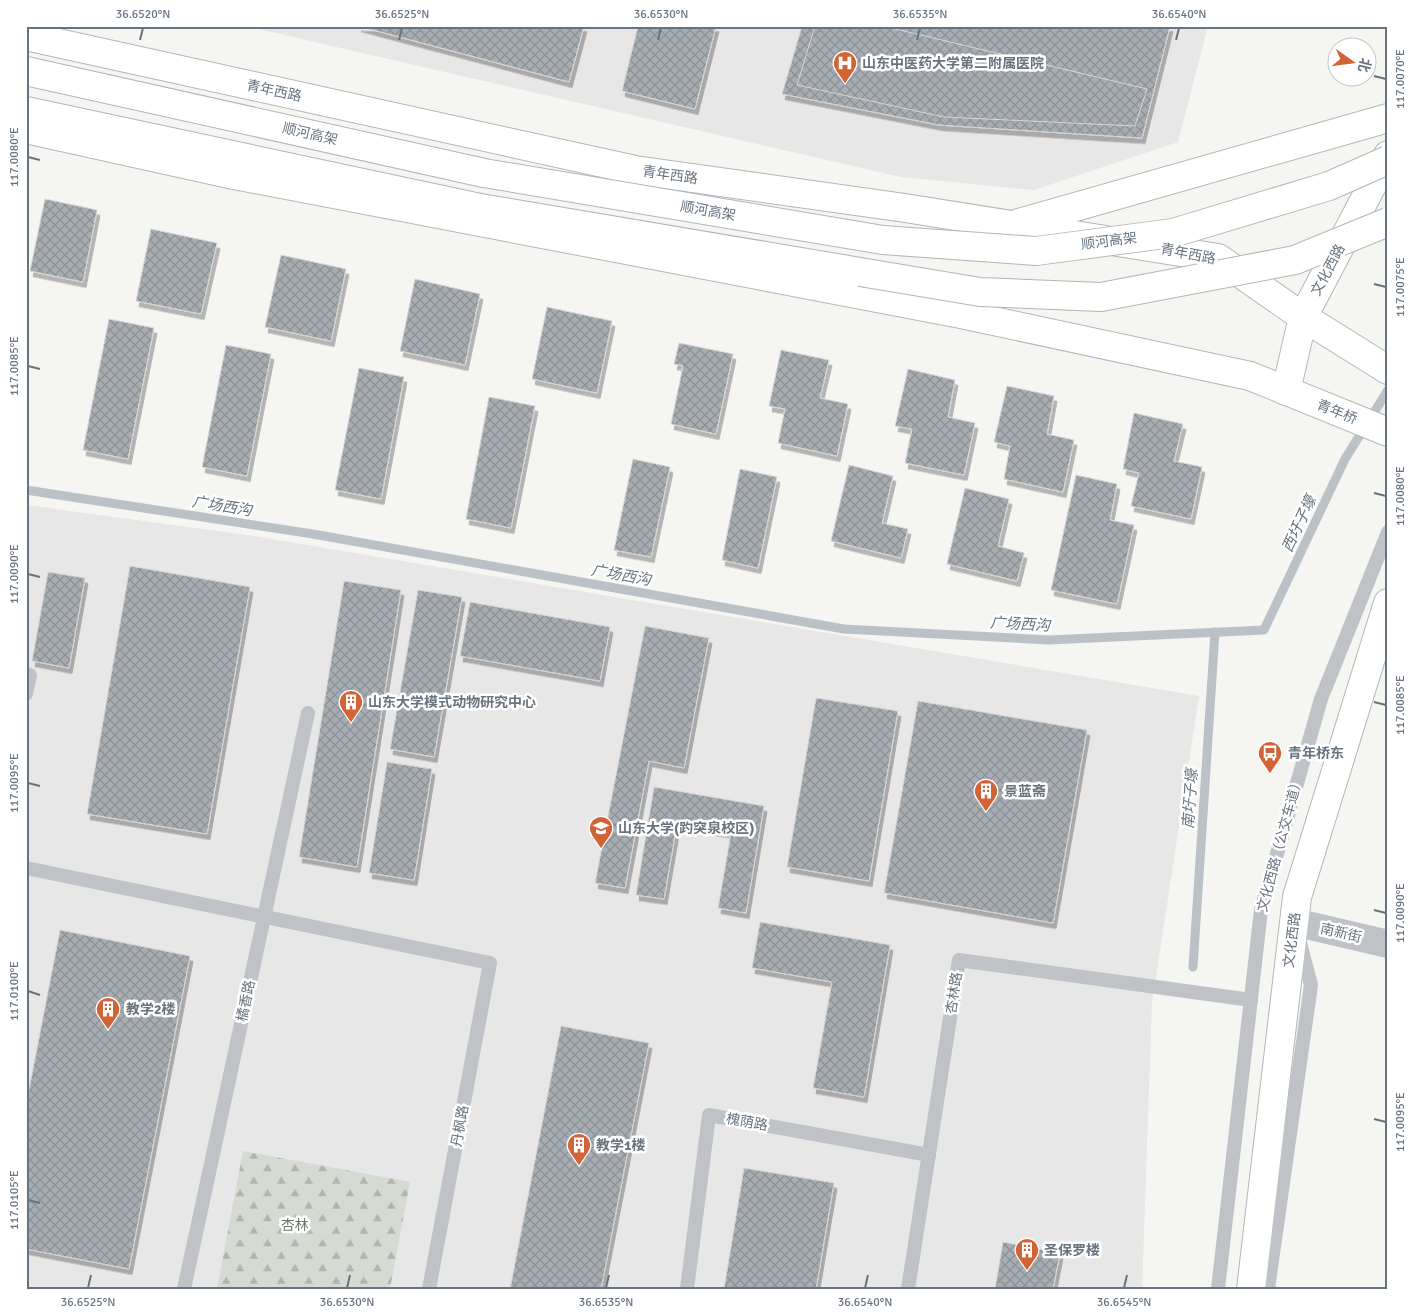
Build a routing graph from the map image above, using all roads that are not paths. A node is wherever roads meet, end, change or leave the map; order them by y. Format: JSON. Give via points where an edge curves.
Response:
{"nodes":[{"id":1,"x":26,"y":36,"type":"edge"},
{"id":2,"x":26,"y":71,"type":"edge"},
{"id":3,"x":26,"y":110,"type":"edge"},
{"id":4,"x":1388,"y":118,"type":"edge"},
{"id":5,"x":26,"y":129,"type":"edge"},
{"id":6,"x":1388,"y":155,"type":"edge"},
{"id":7,"x":1388,"y":160,"type":"edge"},
{"id":8,"x":1388,"y":222,"type":"edge"},
{"id":9,"x":1011,"y":225,"type":"junction"},
{"id":10,"x":1303,"y":317,"type":"junction"},
{"id":11,"x":1388,"y":370,"type":"edge"},
{"id":12,"x":1286,"y":391,"type":"junction"},
{"id":13,"x":1388,"y":432,"type":"edge"},
{"id":14,"x":1388,"y":532,"type":"edge"},
{"id":15,"x":1388,"y":603,"type":"edge"},
{"id":16,"x":30,"y":675,"type":"dead end"},
{"id":17,"x":26,"y":694,"type":"edge"},
{"id":18,"x":308,"y":713,"type":"dead end"},
{"id":19,"x":26,"y":868,"type":"edge"},
{"id":20,"x":264,"y":916,"type":"junction"},
{"id":21,"x":1294,"y":922,"type":"junction"},
{"id":22,"x":1388,"y":944,"type":"edge"},
{"id":23,"x":1251,"y":1000,"type":"junction"},
{"id":24,"x":929,"y":1155,"type":"junction"},
{"id":25,"x":184,"y":1289,"type":"edge"},
{"id":26,"x":430,"y":1289,"type":"edge"},
{"id":27,"x":686,"y":1289,"type":"edge"},
{"id":28,"x":908,"y":1289,"type":"edge"},
{"id":29,"x":1218,"y":1289,"type":"edge"},
{"id":30,"x":1251,"y":1289,"type":"edge"},
{"id":31,"x":1268,"y":1289,"type":"edge"}],
"edges":[{"from":1,"to":9,"type":"main road","name":"青年西路","via":[[635,170]]},
{"from":2,"to":7,"type":"main road","name":"顺河高架","bridge":true,"via":[[484,172],[884,240],[1036,250],[1173,233],[1329,186]]},
{"from":3,"to":8,"type":"main road","bridge":true,"via":[[480,208],[980,292],[1101,297],[1295,260]]},
{"from":4,"to":9,"type":"main road"},
{"from":5,"to":12,"type":"main road","via":[[234,175],[961,314],[1250,376]]},
{"from":6,"to":10,"type":"main road","name":"文化西路"},
{"from":9,"to":10,"type":"main road","name":"青年西路","via":[[1218,258]]},
{"from":10,"to":11,"type":"main road"},
{"from":10,"to":12,"type":"main road","name":"文化西路"},
{"from":12,"to":13,"type":"main road","name":"青年桥"},
{"from":14,"to":23,"type":"lane","name":"文化西路（公交车道）","via":[[1321,699],[1303,760],[1261,910]]},
{"from":15,"to":21,"type":"main road","name":"文化西路","via":[[1297,897]]},
{"from":16,"to":17,"type":"lane"},
{"from":18,"to":20,"type":"lane","name":"橘香路"},
{"from":19,"to":20,"type":"lane"},
{"from":20,"to":25,"type":"lane","name":"橘香路"},
{"from":20,"to":26,"type":"lane","name":"丹枫路","via":[[490,963]]},
{"from":21,"to":22,"type":"street","name":"南新街"},
{"from":21,"to":30,"type":"main road","name":"文化西路"},
{"from":21,"to":31,"type":"lane","via":[[1311,985]]},
{"from":23,"to":24,"type":"lane","name":"杏林路","via":[[959,960]]},
{"from":23,"to":29,"type":"lane","name":"文化西路（公交车道）"},
{"from":24,"to":27,"type":"lane","name":"槐荫路","via":[[709,1115]]},
{"from":24,"to":28,"type":"lane","name":"杏林路"}]}
